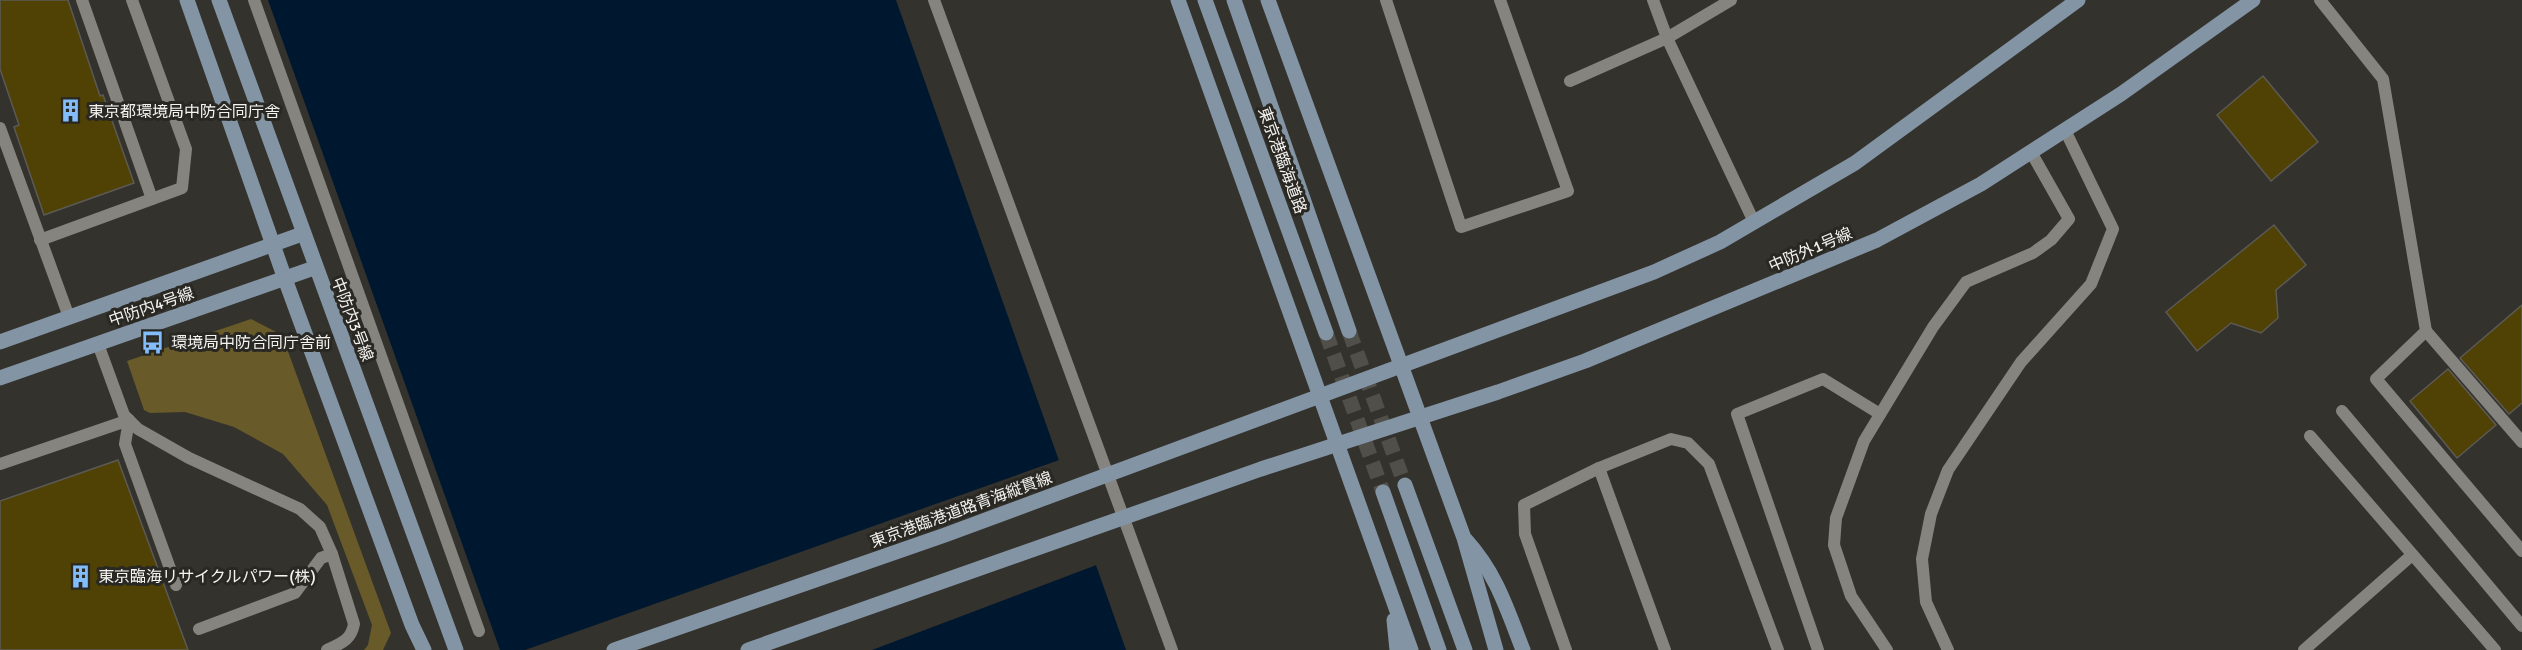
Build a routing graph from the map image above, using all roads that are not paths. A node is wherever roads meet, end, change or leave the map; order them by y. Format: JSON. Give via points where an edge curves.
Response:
{"nodes":[{"id":1,"x":82,"y":0,"type":"edge"},
{"id":2,"x":132,"y":0,"type":"edge"},
{"id":3,"x":187,"y":0,"type":"edge"},
{"id":4,"x":219,"y":0,"type":"edge"},
{"id":5,"x":254,"y":0,"type":"edge"},
{"id":6,"x":934,"y":0,"type":"edge"},
{"id":7,"x":1178,"y":0,"type":"edge"},
{"id":8,"x":1205,"y":0,"type":"edge"},
{"id":9,"x":1234,"y":0,"type":"edge"},
{"id":10,"x":1268,"y":0,"type":"edge"},
{"id":11,"x":1386,"y":0,"type":"edge"},
{"id":12,"x":1500,"y":0,"type":"edge"},
{"id":13,"x":1653,"y":0,"type":"edge"},
{"id":14,"x":1731,"y":0,"type":"edge"},
{"id":15,"x":2078,"y":0,"type":"edge"},
{"id":16,"x":2253,"y":0,"type":"edge"},
{"id":17,"x":2320,"y":0,"type":"edge"},
{"id":18,"x":1668,"y":38,"type":"junction"},
{"id":19,"x":1570,"y":81,"type":"dead end"},
{"id":20,"x":0,"y":128,"type":"edge"},
{"id":21,"x":2065,"y":130,"type":"junction"},
{"id":22,"x":2031,"y":152,"type":"junction"},
{"id":23,"x":152,"y":199,"type":"junction"},
{"id":24,"x":1755,"y":222,"type":"junction"},
{"id":25,"x":302,"y":234,"type":"junction"},
{"id":26,"x":40,"y":240,"type":"junction"},
{"id":27,"x":273,"y":245,"type":"junction"},
{"id":28,"x":314,"y":268,"type":"junction"},
{"id":29,"x":285,"y":279,"type":"junction"},
{"id":30,"x":69,"y":317,"type":"junction"},
{"id":31,"x":1349,"y":331,"type":"tunnel mouth"},
{"id":32,"x":2426,"y":331,"type":"junction"},
{"id":33,"x":1326,"y":333,"type":"tunnel mouth"},
{"id":34,"x":0,"y":342,"type":"edge"},
{"id":35,"x":98,"y":344,"type":"junction"},
{"id":36,"x":1401,"y":368,"type":"junction"},
{"id":37,"x":0,"y":378,"type":"edge"},
{"id":38,"x":1319,"y":397,"type":"junction"},
{"id":39,"x":2342,"y":411,"type":"dead end"},
{"id":40,"x":1880,"y":414,"type":"junction"},
{"id":41,"x":1419,"y":416,"type":"junction"},
{"id":42,"x":129,"y":420,"type":"junction"},
{"id":43,"x":2310,"y":436,"type":"dead end"},
{"id":44,"x":2522,"y":442,"type":"edge"},
{"id":45,"x":1336,"y":444,"type":"junction"},
{"id":46,"x":0,"y":464,"type":"edge"},
{"id":47,"x":1599,"y":468,"type":"junction"},
{"id":48,"x":1406,"y":485,"type":"tunnel mouth"},
{"id":49,"x":1383,"y":492,"type":"tunnel mouth"},
{"id":50,"x":1464,"y":538,"type":"junction"},
{"id":51,"x":2522,"y":551,"type":"edge"},
{"id":52,"x":332,"y":554,"type":"junction"},
{"id":53,"x":2412,"y":555,"type":"junction"},
{"id":54,"x":176,"y":585,"type":"dead end"},
{"id":55,"x":1391,"y":594,"type":"junction"},
{"id":56,"x":412,"y":625,"type":"junction"},
{"id":57,"x":2522,"y":626,"type":"edge"},
{"id":58,"x":199,"y":629,"type":"dead end"},
{"id":59,"x":478,"y":631,"type":"dead end"},
{"id":60,"x":327,"y":650,"type":"edge"},
{"id":61,"x":412,"y":650,"type":"edge"},
{"id":62,"x":424,"y":650,"type":"edge"},
{"id":63,"x":456,"y":650,"type":"edge"},
{"id":64,"x":614,"y":650,"type":"edge"},
{"id":65,"x":748,"y":650,"type":"edge"},
{"id":66,"x":1172,"y":650,"type":"edge"},
{"id":67,"x":1397,"y":650,"type":"edge"},
{"id":68,"x":1411,"y":650,"type":"edge"},
{"id":69,"x":1439,"y":650,"type":"edge"},
{"id":70,"x":1465,"y":650,"type":"edge"},
{"id":71,"x":1496,"y":650,"type":"edge"},
{"id":72,"x":1523,"y":650,"type":"edge"},
{"id":73,"x":1566,"y":650,"type":"edge"},
{"id":74,"x":1665,"y":650,"type":"edge"},
{"id":75,"x":1779,"y":650,"type":"edge"},
{"id":76,"x":1818,"y":650,"type":"edge"},
{"id":77,"x":1887,"y":650,"type":"edge"},
{"id":78,"x":1948,"y":650,"type":"edge"},
{"id":79,"x":2304,"y":650,"type":"edge"},
{"id":80,"x":2495,"y":650,"type":"edge"}],
"edges":[{"from":1,"to":23,"type":"lane"},
{"from":2,"to":23,"type":"lane","via":[[186,149],[182,188]]},
{"from":3,"to":27,"type":"street"},
{"from":4,"to":25,"type":"street","name":"中防内3号線"},
{"from":5,"to":59,"type":"lane"},
{"from":6,"to":66,"type":"lane"},
{"from":7,"to":38,"type":"street"},
{"from":8,"to":33,"type":"street","name":"東京港臨海道路"},
{"from":9,"to":31,"type":"street","name":"東京港臨海道路"},
{"from":10,"to":36,"type":"street"},
{"from":11,"to":12,"type":"lane","via":[[1461,227],[1568,191]]},
{"from":13,"to":18,"type":"lane"},
{"from":14,"to":18,"type":"lane"},
{"from":15,"to":24,"type":"street","via":[[1855,163]]},
{"from":16,"to":21,"type":"street","name":"中防外1号線"},
{"from":17,"to":32,"type":"lane","via":[[2383,79]]},
{"from":18,"to":19,"type":"lane"},
{"from":18,"to":24,"type":"lane"},
{"from":20,"to":26,"type":"lane"},
{"from":21,"to":22,"type":"street","name":"中防外1号線"},
{"from":21,"to":78,"type":"lane","via":[[2113,229],[2091,284],[2021,362],[1948,470],[1931,514],[1922,559],[1926,602]]},
{"from":22,"to":40,"type":"lane","via":[[2069,219],[2033,253],[1966,282],[1933,327]]},
{"from":22,"to":41,"type":"street","name":"中防外1号線","via":[[1981,184],[1868,244],[1585,361]]},
{"from":23,"to":26,"type":"lane"},
{"from":24,"to":36,"type":"street","via":[[1654,272]]},
{"from":25,"to":27,"type":"street","name":"中防内4号線"},
{"from":25,"to":28,"type":"street","name":"中防内3号線"},
{"from":26,"to":30,"type":"lane"},
{"from":27,"to":29,"type":"street"},
{"from":27,"to":30,"type":"street","name":"中防内4号線"},
{"from":28,"to":29,"type":"street","name":"中防内4号線"},
{"from":28,"to":63,"type":"street","name":"中防内3号線"},
{"from":29,"to":35,"type":"street","name":"中防内4号線"},
{"from":29,"to":56,"type":"street"},
{"from":30,"to":34,"type":"street","name":"中防内4号線"},
{"from":32,"to":44,"type":"lane"},
{"from":32,"to":51,"type":"lane","via":[[2376,379]]},
{"from":35,"to":37,"type":"street","name":"中防内4号線"},
{"from":35,"to":42,"type":"lane","via":[[118,402]]},
{"from":36,"to":38,"type":"street"},
{"from":36,"to":41,"type":"street"},
{"from":38,"to":45,"type":"street"},
{"from":38,"to":64,"type":"street","name":"東京港臨港道路青海縦貫線","via":[[945,535]]},
{"from":39,"to":57,"type":"lane"},
{"from":40,"to":76,"type":"lane","via":[[1823,379],[1737,414]]},
{"from":40,"to":77,"type":"lane","via":[[1864,441],[1836,518],[1834,545],[1851,596]]},
{"from":41,"to":45,"type":"street","name":"中防外1号線"},
{"from":41,"to":50,"type":"street"},
{"from":42,"to":46,"type":"lane"},
{"from":42,"to":52,"type":"lane","via":[[189,458],[300,509],[320,527]]},
{"from":42,"to":54,"type":"lane","via":[[125,444]]},
{"from":43,"to":53,"type":"lane"},
{"from":45,"to":55,"type":"street"},
{"from":45,"to":65,"type":"street"},
{"from":47,"to":73,"type":"lane","via":[[1524,505],[1525,534]]},
{"from":47,"to":74,"type":"lane"},
{"from":47,"to":75,"type":"lane","via":[[1671,439],[1688,443],[1709,464]]},
{"from":48,"to":70,"type":"street"},
{"from":49,"to":69,"type":"street"},
{"from":50,"to":71,"type":"street"},
{"from":50,"to":72,"type":"street","via":[[1485,561]]},
{"from":52,"to":58,"type":"lane","via":[[321,558],[295,593]]},
{"from":52,"to":60,"type":"lane","via":[[354,624],[346,641]]},
{"from":53,"to":79,"type":"lane"},
{"from":53,"to":80,"type":"lane"},
{"from":55,"to":67,"type":"street"},
{"from":55,"to":68,"type":"street"},
{"from":56,"to":61,"type":"street"},
{"from":56,"to":62,"type":"street"}]}
